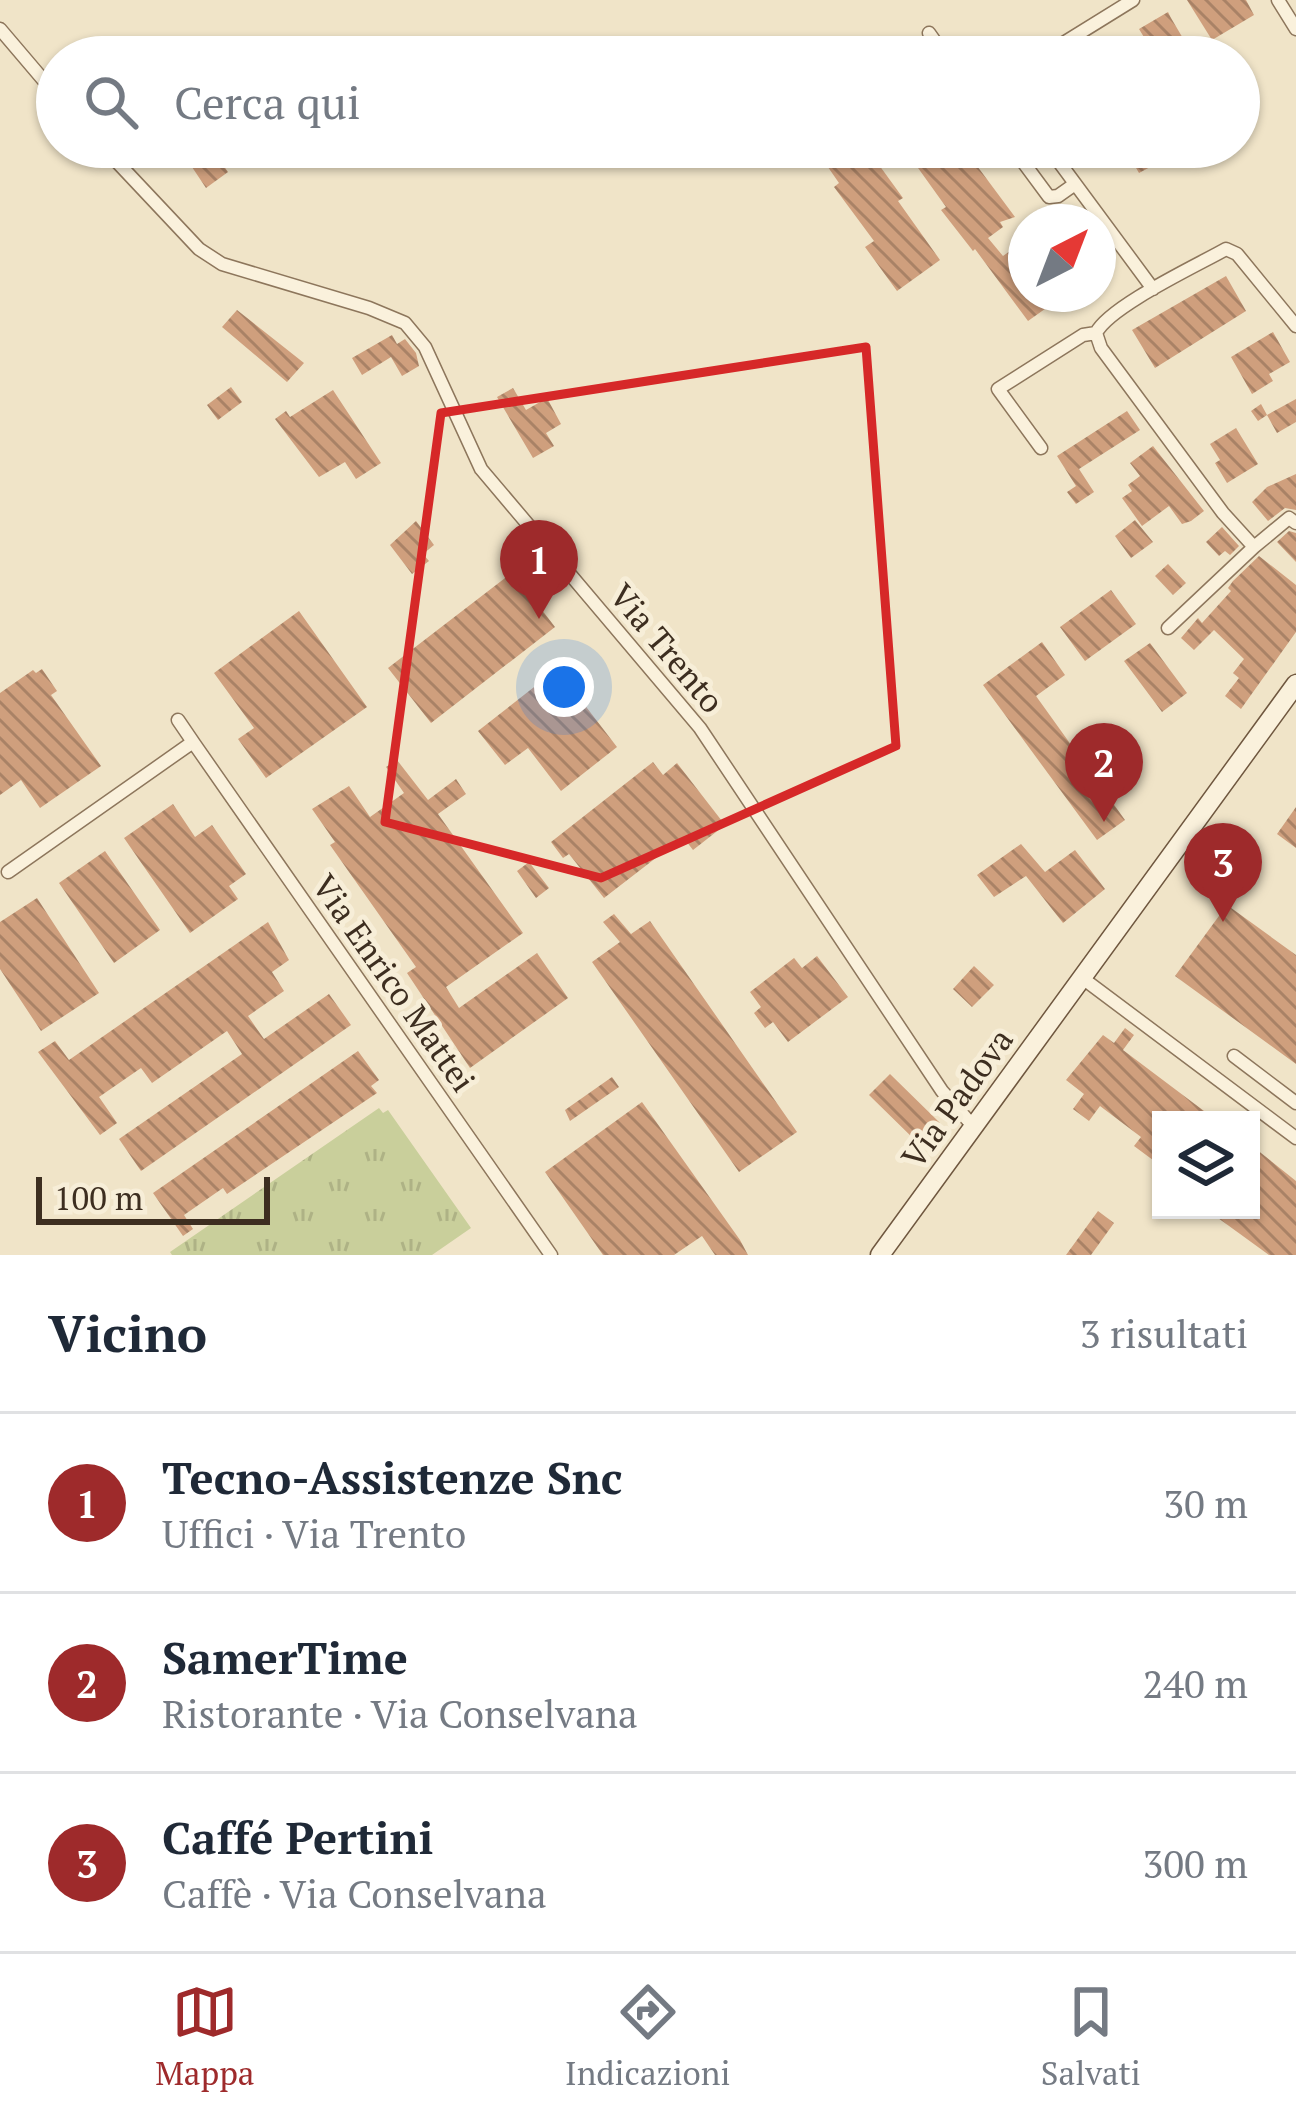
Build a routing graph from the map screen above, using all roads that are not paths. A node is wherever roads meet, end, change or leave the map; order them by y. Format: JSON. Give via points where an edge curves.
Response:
{"nodes":[{"id":1,"x":1133,"y":0,"type":"edge"},
{"id":2,"x":1278,"y":0,"type":"edge"},
{"id":3,"x":0,"y":29,"type":"edge"},
{"id":4,"x":1296,"y":29,"type":"edge"},
{"id":5,"x":929,"y":33,"type":"dead end"},
{"id":6,"x":931,"y":36,"type":"edge"},
{"id":7,"x":1075,"y":36,"type":"edge"},
{"id":8,"x":36,"y":71,"type":"edge"},
{"id":9,"x":123,"y":168,"type":"edge"},
{"id":10,"x":1028,"y":168,"type":"edge"},
{"id":11,"x":1063,"y":168,"type":"edge"},
{"id":12,"x":1075,"y":184,"type":"junction"},
{"id":13,"x":1153,"y":290,"type":"junction"},
{"id":14,"x":1296,"y":326,"type":"edge"},
{"id":15,"x":1096,"y":333,"type":"junction"},
{"id":16,"x":1041,"y":448,"type":"dead end"},
{"id":17,"x":1296,"y":523,"type":"edge"},
{"id":18,"x":1254,"y":548,"type":"junction"},
{"id":19,"x":1168,"y":628,"type":"dead end"},
{"id":20,"x":1296,"y":685,"type":"edge"},
{"id":21,"x":178,"y":720,"type":"dead end"},
{"id":22,"x":193,"y":742,"type":"junction"},
{"id":23,"x":8,"y":872,"type":"dead end"},
{"id":24,"x":1081,"y":977,"type":"junction"},
{"id":25,"x":1234,"y":1056,"type":"dead end"},
{"id":26,"x":1296,"y":1102,"type":"edge"},
{"id":27,"x":974,"y":1126,"type":"junction"},
{"id":28,"x":1296,"y":1138,"type":"edge"},
{"id":29,"x":551,"y":1255,"type":"edge"},
{"id":30,"x":880,"y":1255,"type":"edge"}],
"edges":[{"from":1,"to":7,"type":"street"},
{"from":2,"to":4,"type":"street"},
{"from":3,"to":8,"type":"street"},
{"from":5,"to":6,"type":"street"},
{"from":9,"to":27,"type":"street","name":"Via Trento","via":[[222,264],[405,323],[425,347],[482,469],[700,728],[942,1091]]},
{"from":10,"to":12,"type":"street","via":[[1049,197]]},
{"from":11,"to":12,"type":"street"},
{"from":12,"to":13,"type":"street"},
{"from":13,"to":14,"type":"street","via":[[1226,249]]},
{"from":13,"to":15,"type":"street"},
{"from":15,"to":16,"type":"street","via":[[998,389]]},
{"from":15,"to":18,"type":"street"},
{"from":17,"to":18,"type":"street","via":[[1289,518]]},
{"from":18,"to":19,"type":"street"},
{"from":20,"to":24,"type":"main road","name":"Via Padova"},
{"from":21,"to":22,"type":"street","name":"Via Enrico Mattei"},
{"from":22,"to":23,"type":"street"},
{"from":22,"to":29,"type":"street","name":"Via Enrico Mattei"},
{"from":24,"to":27,"type":"main road","name":"Via Padova"},
{"from":24,"to":28,"type":"street"},
{"from":25,"to":26,"type":"street"},
{"from":27,"to":30,"type":"main road","name":"Via Padova"}]}
